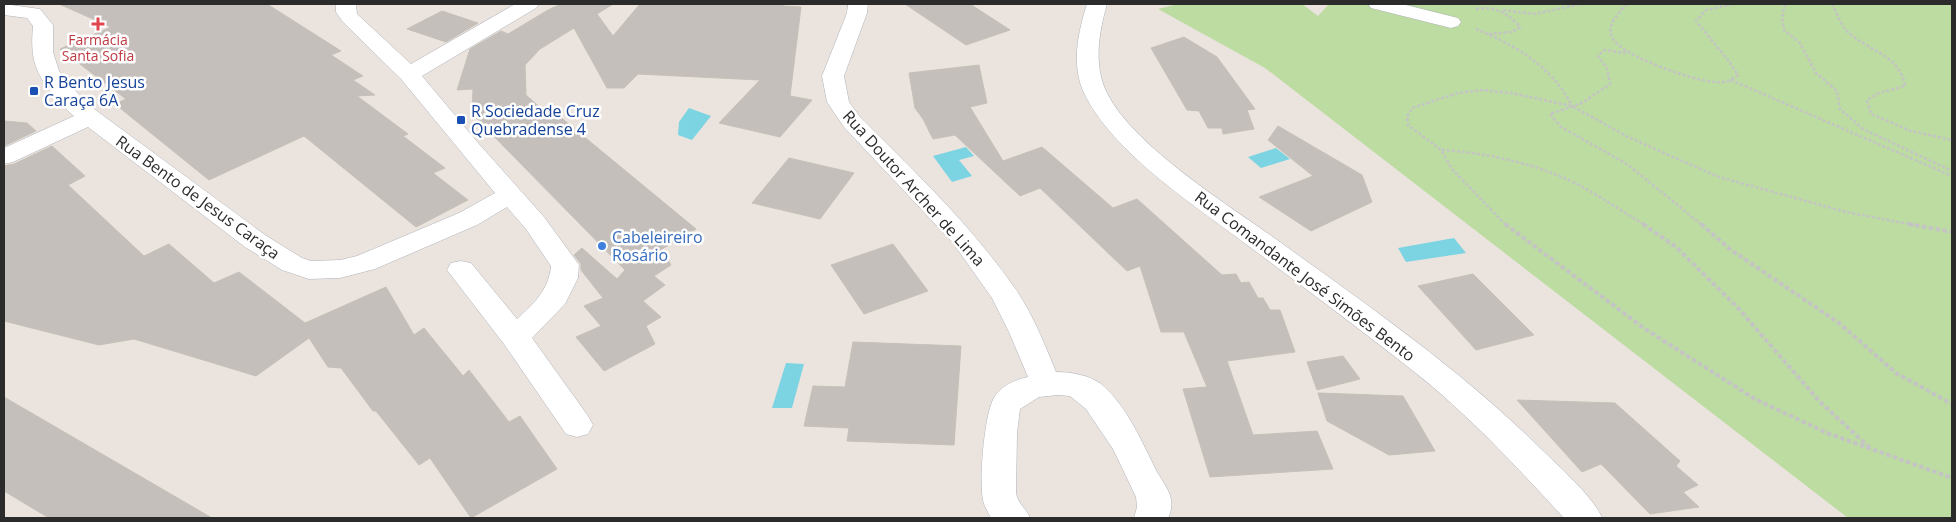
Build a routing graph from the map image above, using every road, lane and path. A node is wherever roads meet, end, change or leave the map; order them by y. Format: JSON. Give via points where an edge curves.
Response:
{"nodes":[{"id":1,"x":346,"y":4,"type":"edge"},
{"id":2,"x":529,"y":4,"type":"edge"},
{"id":3,"x":1097,"y":4,"type":"edge"},
{"id":4,"x":1378,"y":4,"type":"edge"},
{"id":5,"x":1581,"y":4,"type":"edge"},
{"id":6,"x":1627,"y":4,"type":"edge"},
{"id":7,"x":1734,"y":4,"type":"edge"},
{"id":8,"x":1786,"y":4,"type":"edge"},
{"id":9,"x":1832,"y":4,"type":"edge"},
{"id":10,"x":863,"y":8,"type":"edge"},
{"id":11,"x":4,"y":9,"type":"edge"},
{"id":12,"x":1496,"y":9,"type":"junction"},
{"id":13,"x":1460,"y":24,"type":"junction"},
{"id":14,"x":1488,"y":34,"type":"junction"},
{"id":15,"x":1626,"y":53,"type":"junction"},
{"id":16,"x":409,"y":74,"type":"junction"},
{"id":17,"x":1730,"y":80,"type":"junction"},
{"id":18,"x":1572,"y":106,"type":"junction"},
{"id":19,"x":90,"y":117,"type":"junction"},
{"id":20,"x":1952,"y":140,"type":"edge"},
{"id":21,"x":1441,"y":150,"type":"junction"},
{"id":22,"x":4,"y":157,"type":"edge"},
{"id":23,"x":1952,"y":171,"type":"edge"},
{"id":24,"x":1952,"y":176,"type":"edge"},
{"id":25,"x":510,"y":195,"type":"junction"},
{"id":26,"x":1952,"y":232,"type":"edge"},
{"id":27,"x":461,"y":270,"type":"dead end"},
{"id":28,"x":515,"y":337,"type":"junction"},
{"id":29,"x":1046,"y":384,"type":"junction"},
{"id":30,"x":1952,"y":404,"type":"edge"},
{"id":31,"x":577,"y":425,"type":"dead end"},
{"id":32,"x":1871,"y":448,"type":"junction"},
{"id":33,"x":1952,"y":478,"type":"edge"},
{"id":34,"x":1007,"y":517,"type":"edge"},
{"id":35,"x":1151,"y":518,"type":"edge"},
{"id":36,"x":1585,"y":518,"type":"edge"}],
"edges":[{"from":1,"to":16,"type":"street","via":[[350,18]]},
{"from":2,"to":16,"type":"street"},
{"from":3,"to":36,"type":"street","name":"Rua Comandante José Simões Bento","via":[[1087,51],[1088,70],[1096,92],[1113,119],[1180,182],[1466,397]]},
{"from":4,"to":13,"type":"street"},
{"from":5,"to":12,"type":"path","via":[[1534,14]]},
{"from":6,"to":15,"type":"path","via":[[1611,23],[1612,37]]},
{"from":7,"to":17,"type":"path","via":[[1706,10],[1696,21],[1729,59],[1738,75]]},
{"from":8,"to":23,"type":"path","via":[[1782,18],[1784,30],[1800,43],[1816,73],[1837,91],[1840,109],[1863,129]]},
{"from":9,"to":20,"type":"path","via":[[1847,31],[1898,65],[1905,76],[1905,86],[1867,100],[1871,114],[1920,135]]},
{"from":10,"to":29,"type":"street","name":"Rua Doutor Archer de Lima","via":[[844,43],[833,76],[838,102],[852,122],[962,238],[1004,294]]},
{"from":11,"to":19,"type":"street","name":"Rua Bento de Jesus Caraça","via":[[33,13],[43,25],[40,48],[43,64],[57,85]]},
{"from":12,"to":13,"type":"path","via":[[1478,8],[1466,12]]},
{"from":12,"to":14,"type":"path","via":[[1511,15],[1520,26],[1512,32]]},
{"from":13,"to":14,"type":"path"},
{"from":14,"to":18,"type":"path","via":[[1512,45],[1538,64],[1559,84]]},
{"from":15,"to":17,"type":"path","via":[[1701,80],[1726,83]]},
{"from":15,"to":18,"type":"path","via":[[1604,50],[1598,56],[1607,68],[1610,84],[1593,97]]},
{"from":16,"to":25,"type":"street"},
{"from":17,"to":24,"type":"path","via":[[1793,104]]},
{"from":18,"to":21,"type":"path","via":[[1482,90],[1458,93],[1412,108],[1407,117],[1408,126]]},
{"from":18,"to":26,"type":"path","via":[[1628,137],[1719,177],[1846,212]]},
{"from":18,"to":30,"type":"path","via":[[1559,108],[1550,114],[1561,127],[1627,164],[1731,250],[1839,324],[1896,373]]},
{"from":19,"to":22,"type":"street"},
{"from":19,"to":25,"type":"street","name":"Rua Bento de Jesus Caraça","via":[[255,241],[292,264],[309,270],[340,269],[365,263],[468,219]]},
{"from":21,"to":32,"type":"path","via":[[1452,169],[1511,230],[1645,329],[1756,399],[1827,433]]},
{"from":21,"to":32,"type":"path","via":[[1476,152],[1546,171],[1578,185],[1650,228],[1676,247],[1738,308],[1820,402]]},
{"from":25,"to":28,"type":"street","via":[[565,265],[564,278],[555,297]]},
{"from":27,"to":28,"type":"street"},
{"from":28,"to":31,"type":"street"},
{"from":29,"to":34,"type":"street","via":[[1030,387],[1006,405],[999,483],[1000,501]]},
{"from":29,"to":35,"type":"street","via":[[1071,384],[1088,391],[1102,406],[1132,453],[1154,499]]},
{"from":32,"to":33,"type":"path"}]}
